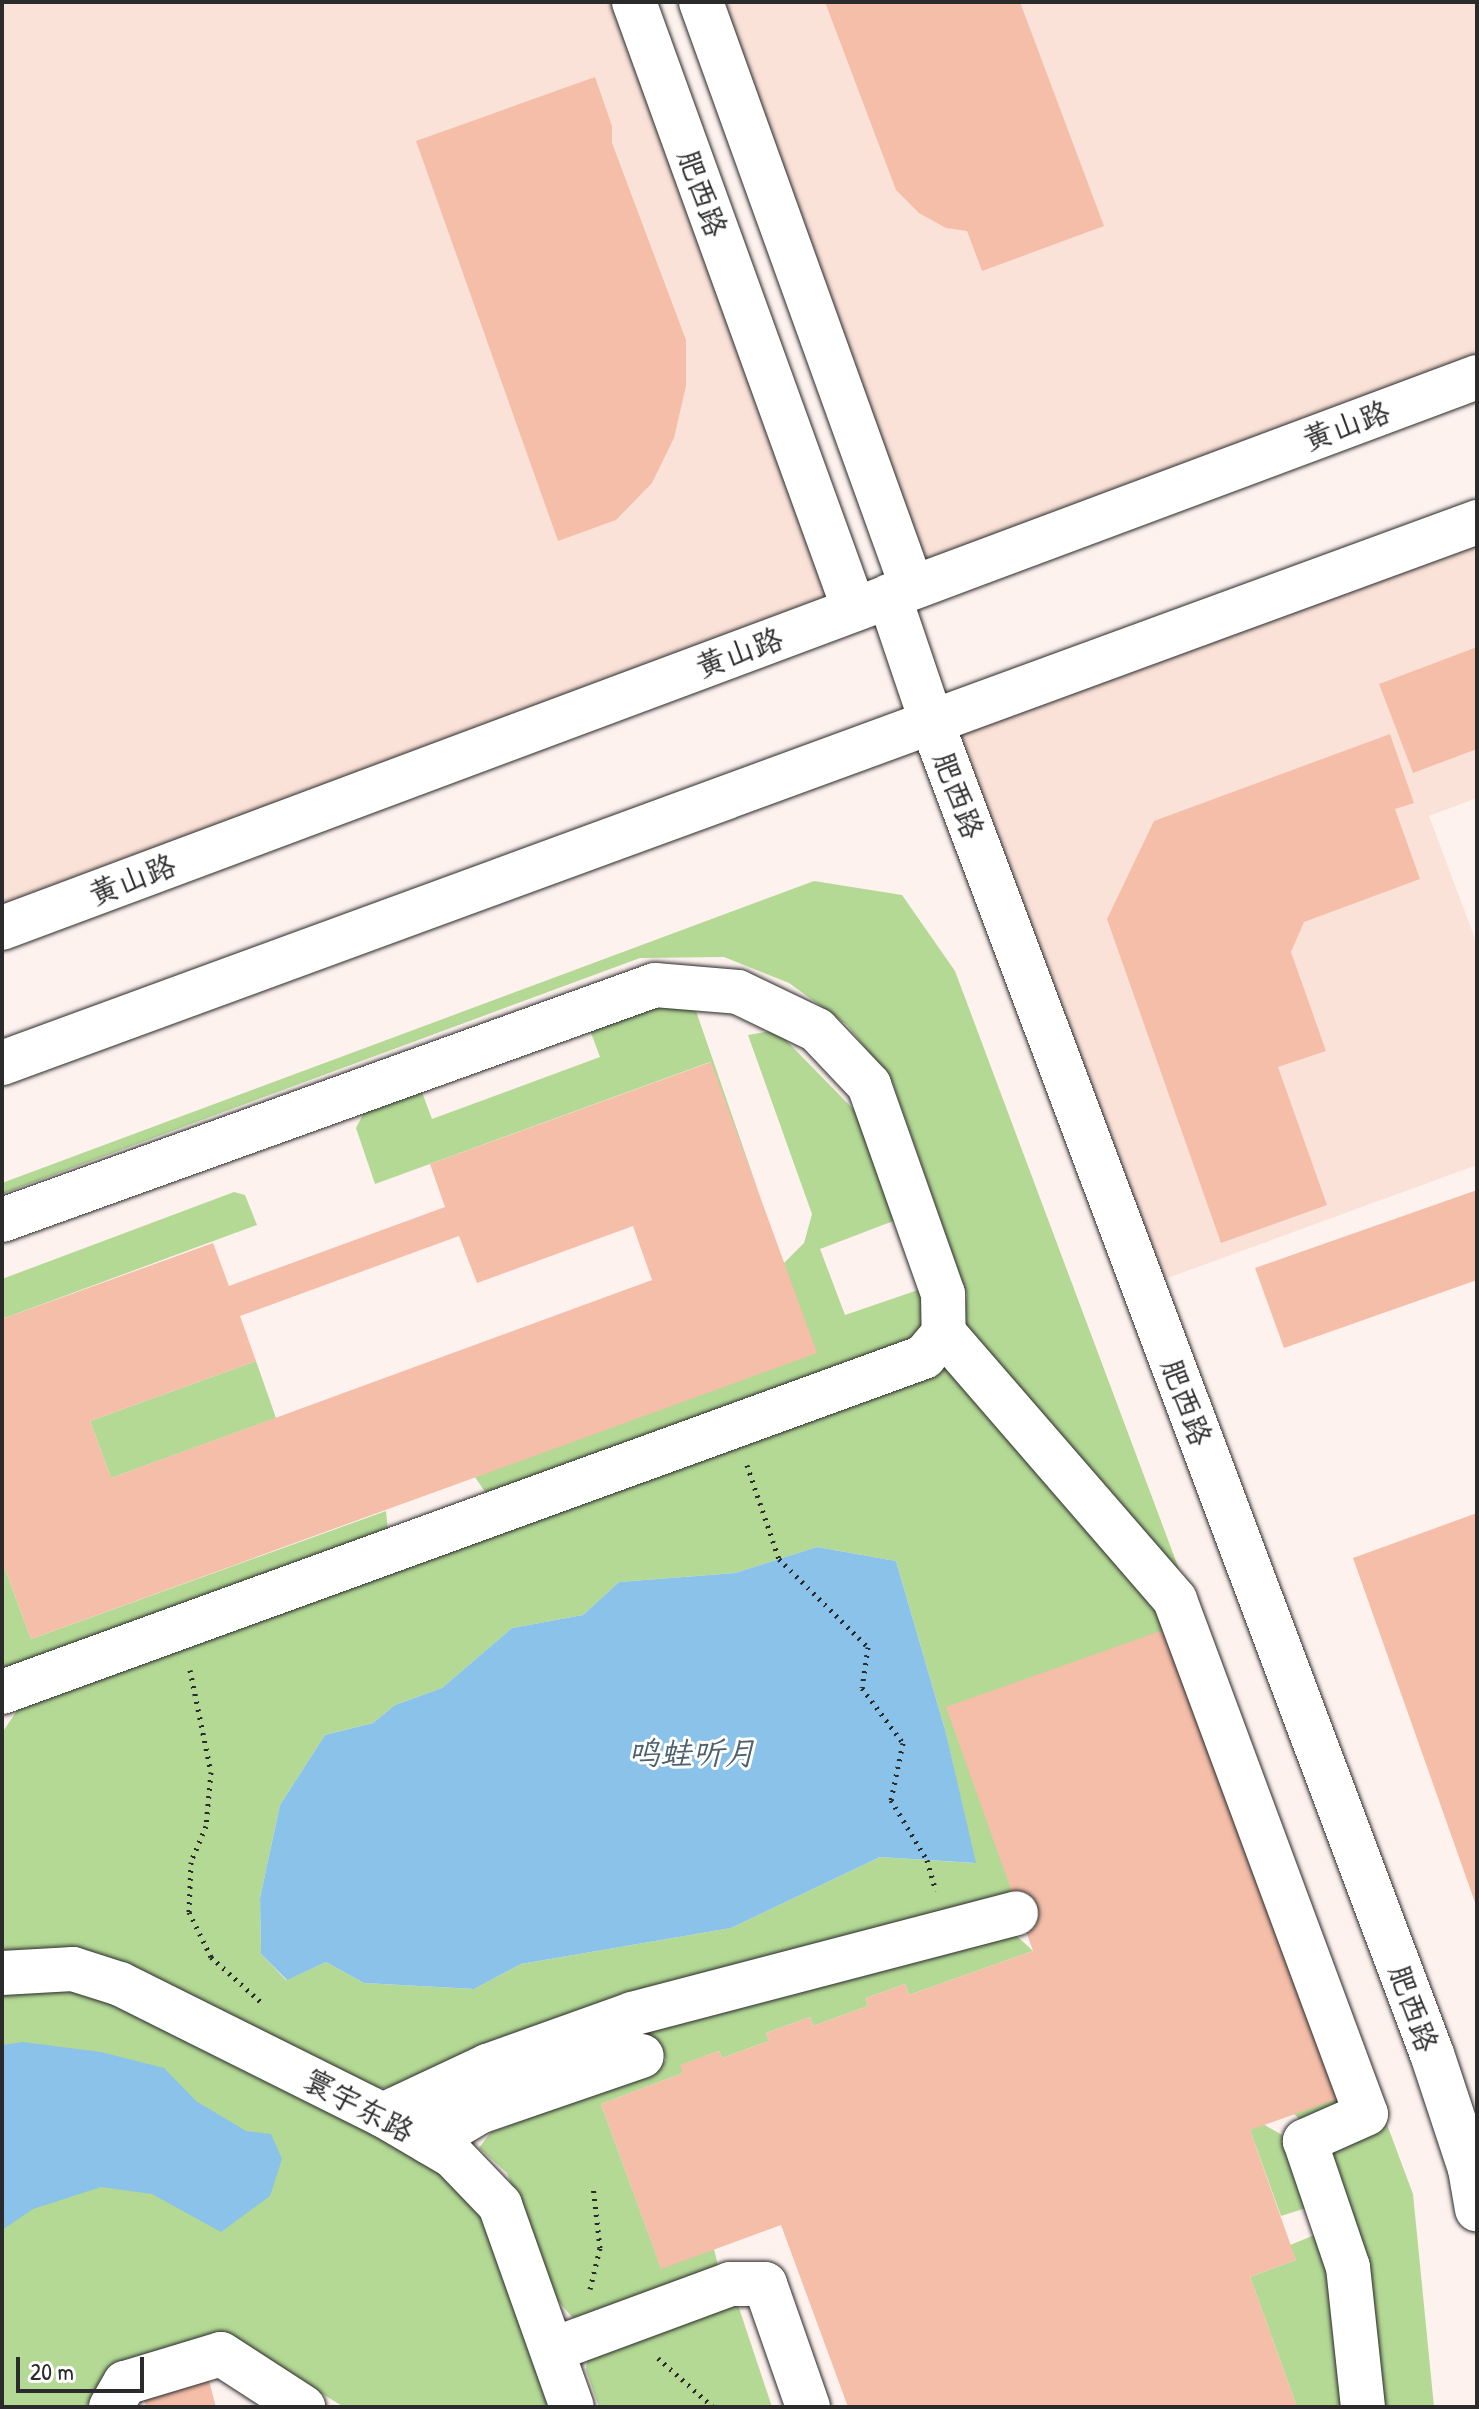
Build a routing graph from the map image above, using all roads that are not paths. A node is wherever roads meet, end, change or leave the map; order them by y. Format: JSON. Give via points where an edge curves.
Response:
{"nodes":[{"id":1,"x":634,"y":2,"type":"edge"},
{"id":2,"x":701,"y":2,"type":"edge"},
{"id":3,"x":1477,"y":377,"type":"edge"},
{"id":4,"x":1477,"y":522,"type":"edge"},
{"id":5,"x":885,"y":598,"type":"junction"},
{"id":6,"x":933,"y":726,"type":"junction"},
{"id":7,"x":2,"y":928,"type":"edge"},
{"id":8,"x":2,"y":1063,"type":"edge"},
{"id":9,"x":2,"y":1220,"type":"edge"},
{"id":10,"x":944,"y":1333,"type":"junction"},
{"id":11,"x":2,"y":1692,"type":"edge"},
{"id":12,"x":1016,"y":1913,"type":"dead end"},
{"id":13,"x":2,"y":1973,"type":"edge"},
{"id":14,"x":642,"y":2056,"type":"dead end"},
{"id":15,"x":383,"y":2115,"type":"junction"},
{"id":16,"x":429,"y":2142,"type":"junction"},
{"id":17,"x":1477,"y":2209,"type":"edge"},
{"id":18,"x":552,"y":2350,"type":"junction"},
{"id":19,"x":111,"y":2407,"type":"edge"},
{"id":20,"x":303,"y":2407,"type":"edge"},
{"id":21,"x":572,"y":2407,"type":"edge"},
{"id":22,"x":808,"y":2407,"type":"edge"},
{"id":23,"x":1363,"y":2407,"type":"edge"}],
"edges":[{"from":1,"to":5,"type":"main road","name":"肥西路"},
{"from":2,"to":5,"type":"main road","name":"肥西路"},
{"from":3,"to":5,"type":"main road","name":"黄山路"},
{"from":4,"to":6,"type":"main road"},
{"from":5,"to":6,"type":"main road","name":"肥西路"},
{"from":5,"to":7,"type":"main road","name":"黄山路"},
{"from":6,"to":8,"type":"main road"},
{"from":6,"to":17,"type":"main road","name":"肥西路","via":[[1432,2054],[1470,2169]]},
{"from":9,"to":10,"type":"main road","via":[[655,985],[738,992],[817,1030],[869,1085],[943,1294]]},
{"from":10,"to":11,"type":"main road","via":[[924,1357]]},
{"from":10,"to":23,"type":"main road","via":[[1175,1600],[1366,2114],[1305,2141],[1348,2267]]},
{"from":12,"to":15,"type":"main road","via":[[632,2014],[487,2066]]},
{"from":13,"to":15,"type":"main road","name":"寰宇东路","via":[[73,1969],[97,1976]]},
{"from":14,"to":16,"type":"main road","via":[[479,2112]]},
{"from":15,"to":16,"type":"main road","name":"寰宇东路"},
{"from":16,"to":18,"type":"main road","name":"寰宇东路","via":[[453,2156],[500,2205]]},
{"from":18,"to":21,"type":"main road","name":"寰宇东路"},
{"from":18,"to":22,"type":"main road","via":[[730,2284],[765,2284]]},
{"from":19,"to":20,"type":"main road","via":[[125,2383],[221,2354]]}]}
